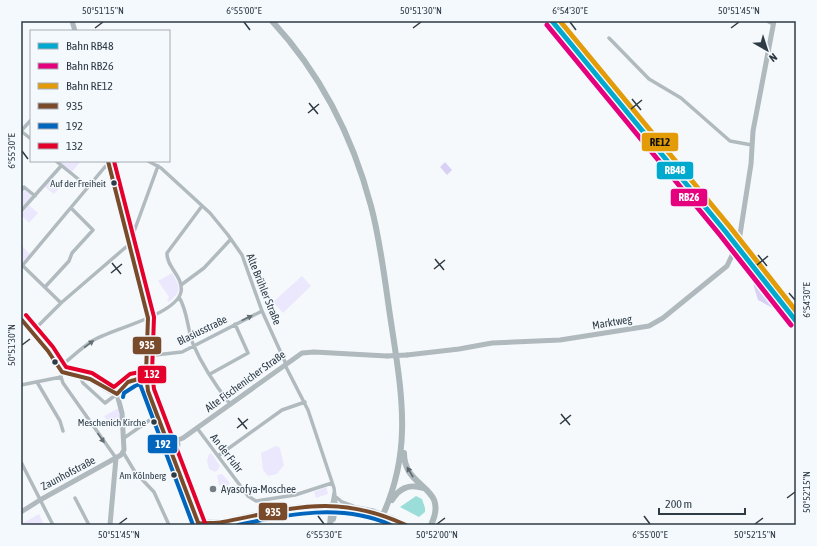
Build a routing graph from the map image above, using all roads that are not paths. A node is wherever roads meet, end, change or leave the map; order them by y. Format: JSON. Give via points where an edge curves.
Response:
{"nodes":[{"id":1,"x":272,"y":21,"type":"edge"},
{"id":2,"x":767,"y":21,"type":"edge"},
{"id":3,"x":774,"y":23,"type":"edge"},
{"id":4,"x":609,"y":38,"type":"dead end"},
{"id":5,"x":30,"y":121,"type":"edge"},
{"id":6,"x":21,"y":131,"type":"edge"},
{"id":7,"x":30,"y":139,"type":"edge"},
{"id":8,"x":752,"y":145,"type":"junction"},
{"id":9,"x":57,"y":162,"type":"edge"},
{"id":10,"x":108,"y":162,"type":"edge"},
{"id":11,"x":150,"y":162,"type":"edge"},
{"id":12,"x":61,"y":166,"type":"junction"},
{"id":13,"x":158,"y":166,"type":"junction"},
{"id":14,"x":88,"y":187,"type":"junction"},
{"id":15,"x":21,"y":191,"type":"edge"},
{"id":16,"x":35,"y":196,"type":"junction"},
{"id":17,"x":202,"y":206,"type":"junction"},
{"id":18,"x":71,"y":208,"type":"junction"},
{"id":19,"x":21,"y":211,"type":"edge"},
{"id":20,"x":231,"y":239,"type":"junction"},
{"id":21,"x":739,"y":241,"type":"dead end"},
{"id":22,"x":129,"y":242,"type":"junction"},
{"id":23,"x":736,"y":248,"type":"dead end"},
{"id":24,"x":22,"y":265,"type":"edge"},
{"id":25,"x":181,"y":285,"type":"junction"},
{"id":26,"x":45,"y":287,"type":"junction"},
{"id":27,"x":178,"y":297,"type":"junction"},
{"id":28,"x":61,"y":302,"type":"junction"},
{"id":29,"x":262,"y":311,"type":"junction"},
{"id":30,"x":148,"y":318,"type":"junction"},
{"id":31,"x":21,"y":319,"type":"edge"},
{"id":32,"x":235,"y":324,"type":"junction"},
{"id":33,"x":32,"y":332,"type":"junction"},
{"id":34,"x":194,"y":346,"type":"junction"},
{"id":35,"x":146,"y":356,"type":"junction"},
{"id":36,"x":387,"y":356,"type":"joint"},
{"id":37,"x":285,"y":364,"type":"junction"},
{"id":38,"x":60,"y":372,"type":"junction"},
{"id":39,"x":210,"y":374,"type":"junction"},
{"id":40,"x":80,"y":376,"type":"junction"},
{"id":41,"x":145,"y":377,"type":"junction"},
{"id":42,"x":36,"y":382,"type":"junction"},
{"id":43,"x":21,"y":385,"type":"edge"},
{"id":44,"x":117,"y":394,"type":"junction"},
{"id":45,"x":305,"y":402,"type":"junction"},
{"id":46,"x":230,"y":404,"type":"junction"},
{"id":47,"x":157,"y":415,"type":"junction"},
{"id":48,"x":197,"y":428,"type":"junction"},
{"id":49,"x":123,"y":429,"type":"junction"},
{"id":50,"x":63,"y":431,"type":"dead end"},
{"id":51,"x":129,"y":434,"type":"junction"},
{"id":52,"x":184,"y":438,"type":"junction"},
{"id":53,"x":123,"y":440,"type":"junction"},
{"id":54,"x":402,"y":440,"type":"junction"},
{"id":55,"x":168,"y":444,"type":"junction"},
{"id":56,"x":178,"y":444,"type":"junction"},
{"id":57,"x":170,"y":450,"type":"junction"},
{"id":58,"x":123,"y":452,"type":"junction"},
{"id":59,"x":218,"y":456,"type":"junction"},
{"id":60,"x":116,"y":458,"type":"junction"},
{"id":61,"x":21,"y":462,"type":"edge"},
{"id":62,"x":176,"y":464,"type":"junction"},
{"id":63,"x":22,"y":468,"type":"edge"},
{"id":64,"x":332,"y":483,"type":"junction"},
{"id":65,"x":425,"y":488,"type":"junction"},
{"id":66,"x":334,"y":492,"type":"junction"},
{"id":67,"x":336,"y":497,"type":"junction"},
{"id":68,"x":74,"y":498,"type":"dead end"},
{"id":69,"x":40,"y":500,"type":"junction"},
{"id":70,"x":190,"y":504,"type":"junction"},
{"id":71,"x":334,"y":505,"type":"junction"},
{"id":72,"x":359,"y":508,"type":"junction"},
{"id":73,"x":386,"y":509,"type":"junction"},
{"id":74,"x":21,"y":512,"type":"edge"},
{"id":75,"x":220,"y":523,"type":"junction"},
{"id":76,"x":330,"y":524,"type":"edge"},
{"id":77,"x":431,"y":524,"type":"edge"},
{"id":78,"x":53,"y":525,"type":"edge"},
{"id":79,"x":89,"y":525,"type":"edge"},
{"id":80,"x":110,"y":525,"type":"edge"},
{"id":81,"x":169,"y":525,"type":"edge"},
{"id":82,"x":190,"y":525,"type":"edge"},
{"id":83,"x":197,"y":525,"type":"edge"},
{"id":84,"x":214,"y":525,"type":"edge"},
{"id":85,"x":378,"y":525,"type":"edge"},
{"id":86,"x":406,"y":525,"type":"edge"}],
"edges":[{"from":1,"to":54,"type":"highway","via":[[307,64],[334,110],[356,156],[374,218],[400,387]]},
{"from":2,"to":3,"type":"street"},
{"from":3,"to":8,"type":"street"},
{"from":4,"to":8,"type":"street","via":[[650,79],[681,98],[730,140]]},
{"from":5,"to":6,"type":"street"},
{"from":6,"to":7,"type":"street"},
{"from":8,"to":21,"type":"street"},
{"from":9,"to":12,"type":"street"},
{"from":10,"to":14,"type":"street"},
{"from":10,"to":22,"type":"street"},
{"from":11,"to":13,"type":"street","name":"Alte Brühler Straße"},
{"from":12,"to":14,"type":"street"},
{"from":12,"to":16,"type":"street"},
{"from":13,"to":17,"type":"street","name":"Alte Brühler Straße"},
{"from":13,"to":22,"type":"street"},
{"from":14,"to":18,"type":"street"},
{"from":15,"to":16,"type":"street","via":[[24,187]]},
{"from":16,"to":19,"type":"street"},
{"from":17,"to":20,"type":"street","name":"Alte Brühler Straße"},
{"from":17,"to":25,"type":"street","via":[[167,253],[168,261]]},
{"from":18,"to":24,"type":"street"},
{"from":18,"to":26,"type":"street","via":[[93,230]]},
{"from":20,"to":25,"type":"street","via":[[204,268]]},
{"from":20,"to":29,"type":"street","name":"Alte Brühler Straße","via":[[242,255]]},
{"from":22,"to":28,"type":"street"},
{"from":22,"to":30,"type":"street"},
{"from":23,"to":36,"type":"street","name":"Marktweg","bridge":true,"via":[[727,266],[663,318],[648,326],[568,339],[492,343]]},
{"from":24,"to":26,"type":"street"},
{"from":25,"to":27,"type":"street"},
{"from":26,"to":28,"type":"street"},
{"from":27,"to":30,"type":"street"},
{"from":27,"to":34,"type":"street","via":[[185,308]]},
{"from":28,"to":33,"type":"street"},
{"from":32,"to":29,"type":"street","name":"Blasiusstraße","one_way":true},
{"from":29,"to":37,"type":"street","name":"Alte Brühler Straße"},
{"from":30,"to":35,"type":"street"},
{"from":38,"to":30,"type":"street","one_way":true,"via":[[92,341]]},
{"from":31,"to":33,"type":"street"},
{"from":32,"to":34,"type":"street","name":"Blasiusstraße"},
{"from":32,"to":39,"type":"street","via":[[248,353]]},
{"from":33,"to":38,"type":"street","via":[[48,351]]},
{"from":34,"to":35,"type":"street","name":"Blasiusstraße","via":[[178,353]]},
{"from":34,"to":39,"type":"street"},
{"from":35,"to":41,"type":"street"},
{"from":36,"to":37,"type":"street","name":"Alte Fischenicher Straße","via":[[302,353]]},
{"from":37,"to":45,"type":"street","name":"Alte Brühler Straße"},
{"from":37,"to":46,"type":"street","name":"Alte Fischenicher Straße"},
{"from":38,"to":40,"type":"street"},
{"from":38,"to":42,"type":"street"},
{"from":38,"to":60,"type":"street","one_way":true,"via":[[63,383]]},
{"from":39,"to":46,"type":"street"},
{"from":40,"to":44,"type":"street"},
{"from":40,"to":44,"type":"street","via":[[83,383],[105,403]]},
{"from":41,"to":44,"type":"street","via":[[132,380],[118,390]]},
{"from":41,"to":47,"type":"street"},
{"from":42,"to":43,"type":"street"},
{"from":42,"to":50,"type":"street","via":[[60,421]]},
{"from":44,"to":49,"type":"street"},
{"from":45,"to":59,"type":"street","via":[[282,410]]},
{"from":45,"to":64,"type":"street","name":"Alte Brühler Straße"},
{"from":46,"to":48,"type":"street","name":"Alte Fischenicher Straße"},
{"from":47,"to":51,"type":"street"},
{"from":47,"to":55,"type":"street"},
{"from":48,"to":52,"type":"street","name":"Alte Fischenicher Straße"},
{"from":48,"to":59,"type":"street","name":"An der Fuhr"},
{"from":49,"to":51,"type":"street"},
{"from":49,"to":53,"type":"street"},
{"from":51,"to":53,"type":"street"},
{"from":52,"to":55,"type":"street"},
{"from":52,"to":56,"type":"street"},
{"from":53,"to":58,"type":"street"},
{"from":65,"to":54,"type":"highway","one_way":true,"via":[[408,471]]},
{"from":54,"to":73,"type":"highway","via":[[398,470]]},
{"from":55,"to":57,"type":"street"},
{"from":56,"to":57,"type":"street"},
{"from":56,"to":62,"type":"street"},
{"from":57,"to":62,"type":"street"},
{"from":58,"to":60,"type":"street","name":"Zaunhofstraße"},
{"from":58,"to":81,"type":"street","via":[[135,472],[154,492]]},
{"from":59,"to":64,"type":"street","name":"An der Fuhr","via":[[248,496],[256,501],[295,495]]},
{"from":60,"to":69,"type":"street","name":"Zaunhofstraße"},
{"from":60,"to":80,"type":"street"},
{"from":61,"to":63,"type":"street"},
{"from":62,"to":70,"type":"street"},
{"from":63,"to":69,"type":"street"},
{"from":64,"to":66,"type":"street","name":"Alte Brühler Straße"},
{"from":65,"to":73,"type":"highway","via":[[414,486],[402,489]]},
{"from":65,"to":77,"type":"highway","via":[[436,504]]},
{"from":66,"to":67,"type":"street","name":"Alte Brühler Straße"},
{"from":66,"to":71,"type":"street","name":"Alte Brühler Straße"},
{"from":67,"to":71,"type":"street","name":"Alte Brühler Straße"},
{"from":67,"to":72,"type":"street"},
{"from":68,"to":79,"type":"street"},
{"from":69,"to":74,"type":"street","name":"Zaunhofstraße"},
{"from":69,"to":78,"type":"street"},
{"from":70,"to":82,"type":"street","via":[[193,520]]},
{"from":70,"to":83,"type":"street"},
{"from":71,"to":72,"type":"street"},
{"from":71,"to":75,"type":"street","via":[[274,511]]},
{"from":71,"to":76,"type":"highway"},
{"from":72,"to":86,"type":"street","bridge":true},
{"from":73,"to":85,"type":"highway"},
{"from":75,"to":83,"type":"street"},
{"from":75,"to":84,"type":"street"}]}
